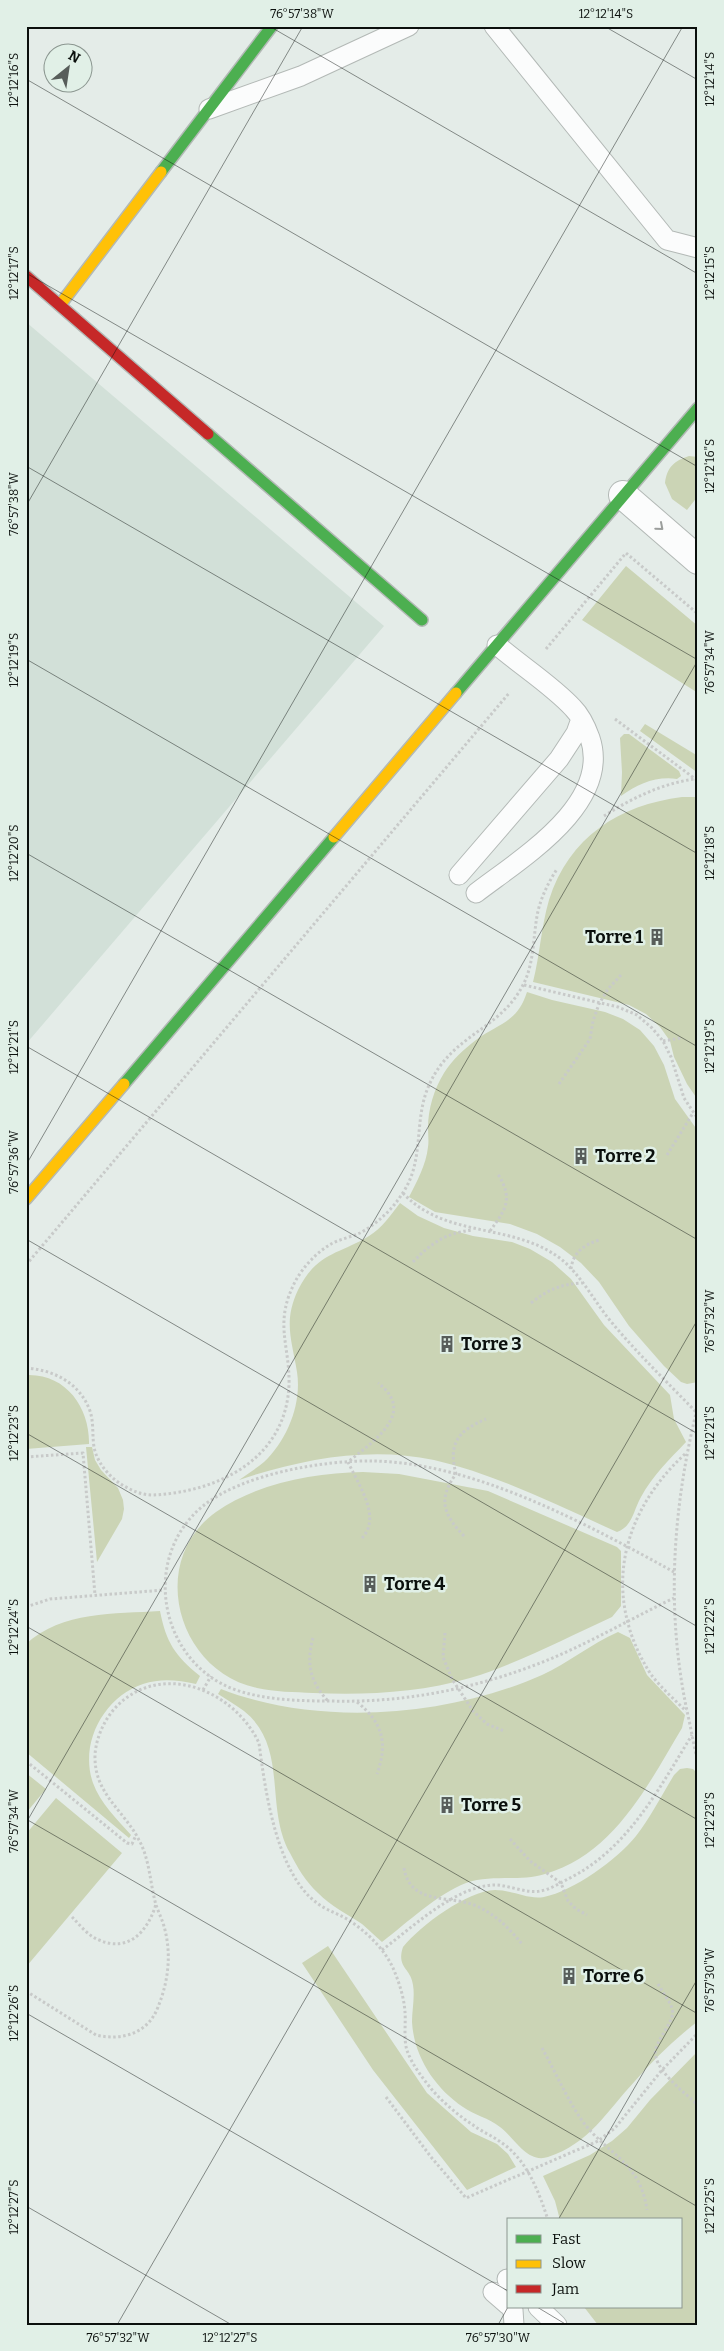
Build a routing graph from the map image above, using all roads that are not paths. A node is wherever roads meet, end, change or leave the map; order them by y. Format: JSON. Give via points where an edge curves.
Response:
{"nodes":[{"id":1,"x":272,"y":26,"type":"edge"},
{"id":2,"x":409,"y":26,"type":"edge"},
{"id":3,"x":494,"y":26,"type":"edge"},
{"id":4,"x":209,"y":109,"type":"junction"},
{"id":5,"x":698,"y":248,"type":"edge"},
{"id":6,"x":26,"y":276,"type":"edge"},
{"id":7,"x":60,"y":305,"type":"junction"},
{"id":8,"x":696,"y":415,"type":"edge"},
{"id":9,"x":624,"y":495,"type":"junction"},
{"id":10,"x":698,"y":560,"type":"edge"},
{"id":11,"x":422,"y":620,"type":"dead end"},
{"id":12,"x":497,"y":645,"type":"junction"},
{"id":13,"x":581,"y":719,"type":"junction"},
{"id":14,"x":459,"y":875,"type":"dead end"},
{"id":15,"x":476,"y":893,"type":"dead end"},
{"id":16,"x":26,"y":1199,"type":"edge"},
{"id":17,"x":503,"y":2283,"type":"edge"},
{"id":18,"x":507,"y":2298,"type":"edge"},
{"id":19,"x":510,"y":2308,"type":"edge"},
{"id":20,"x":539,"y":2308,"type":"edge"},
{"id":21,"x":514,"y":2325,"type":"edge"},
{"id":22,"x":557,"y":2325,"type":"edge"}],
"edges":[{"from":1,"to":4,"type":"street"},
{"from":2,"to":4,"type":"lane","via":[[301,76]]},
{"from":3,"to":5,"type":"lane","via":[[667,240]]},
{"from":4,"to":7,"type":"street"},
{"from":6,"to":7,"type":"street"},
{"from":7,"to":11,"type":"street"},
{"from":8,"to":9,"type":"street"},
{"from":9,"to":10,"type":"street","one_way":true},
{"from":9,"to":12,"type":"street"},
{"from":12,"to":13,"type":"lane","via":[[574,708]]},
{"from":12,"to":16,"type":"street"},
{"from":13,"to":14,"type":"lane","via":[[559,759]]},
{"from":13,"to":15,"type":"lane","via":[[590,740],[594,764],[590,781],[560,826]]},
{"from":17,"to":18,"type":"lane"},
{"from":19,"to":21,"type":"lane"},
{"from":20,"to":22,"type":"lane"}]}
